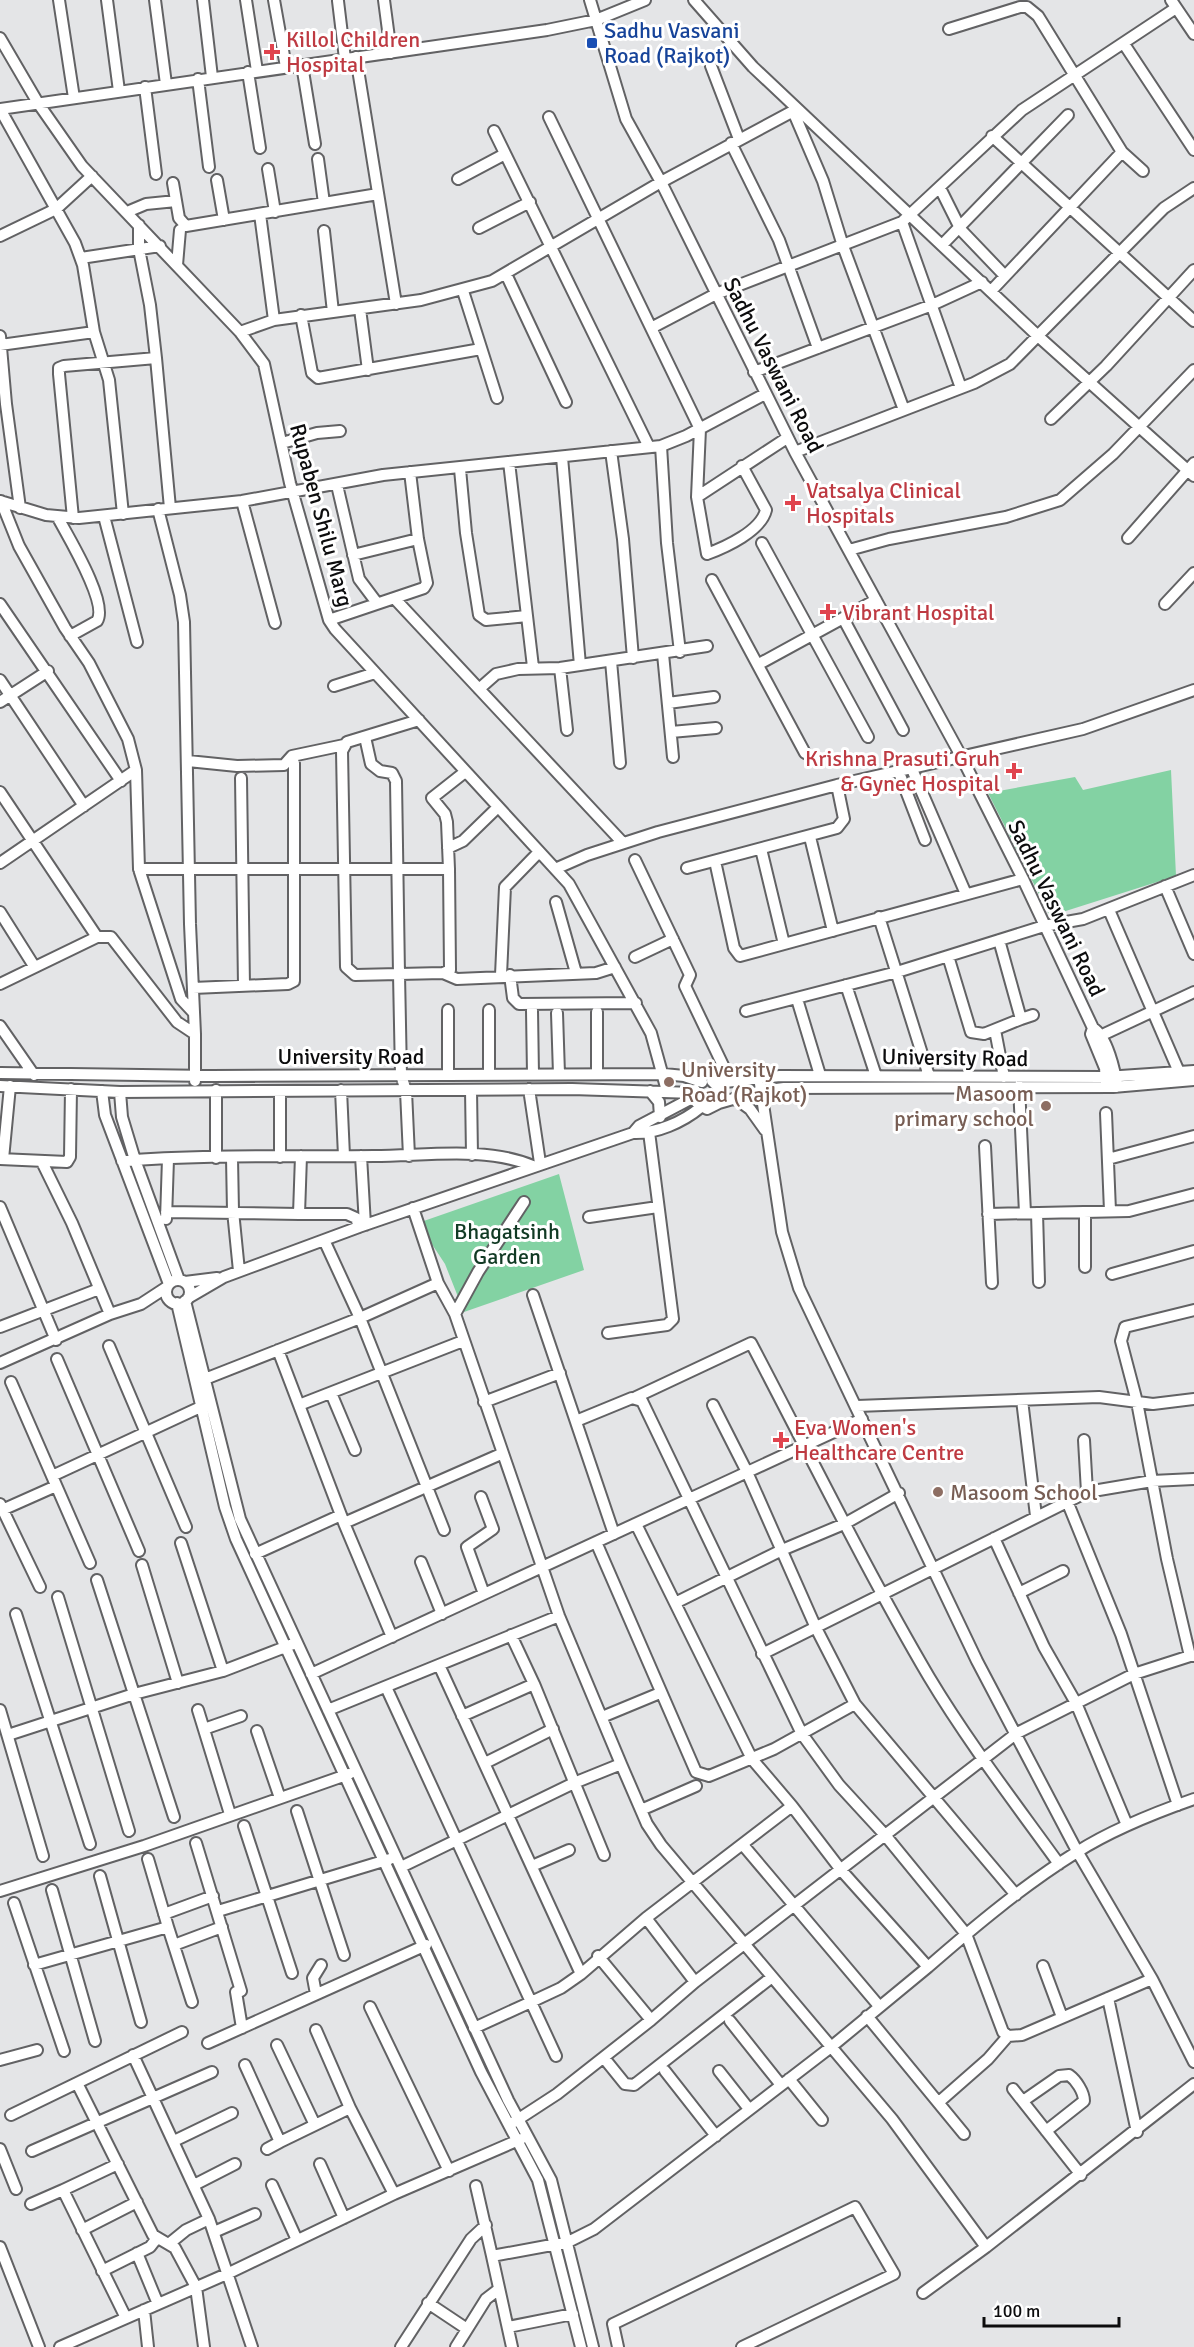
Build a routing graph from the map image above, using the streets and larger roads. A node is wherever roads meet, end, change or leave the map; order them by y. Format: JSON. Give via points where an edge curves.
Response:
{"nodes":[{"id":1,"x":59,"y":0,"type":"edge"},
{"id":2,"x":107,"y":0,"type":"edge"},
{"id":3,"x":155,"y":0,"type":"edge"},
{"id":4,"x":203,"y":0,"type":"edge"},
{"id":5,"x":246,"y":0,"type":"edge"},
{"id":6,"x":274,"y":0,"type":"edge"},
{"id":7,"x":384,"y":0,"type":"edge"},
{"id":8,"x":590,"y":0,"type":"edge"},
{"id":9,"x":645,"y":0,"type":"edge"},
{"id":10,"x":694,"y":0,"type":"edge"},
{"id":11,"x":338,"y":2,"type":"dead end"},
{"id":12,"x":1174,"y":4,"type":"edge"},
{"id":13,"x":596,"y":20,"type":"junction"},
{"id":14,"x":949,"y":29,"type":"dead end"},
{"id":15,"x":1194,"y":34,"type":"edge"},
{"id":16,"x":0,"y":38,"type":"edge"},
{"id":17,"x":1124,"y":44,"type":"junction"},
{"id":18,"x":391,"y":53,"type":"junction"},
{"id":19,"x":350,"y":58,"type":"junction"},
{"id":20,"x":302,"y":64,"type":"junction"},
{"id":21,"x":711,"y":66,"type":"dead end"},
{"id":22,"x":286,"y":67,"type":"junction"},
{"id":23,"x":252,"y":71,"type":"junction"},
{"id":24,"x":212,"y":77,"type":"junction"},
{"id":25,"x":1074,"y":78,"type":"junction"},
{"id":26,"x":198,"y":79,"type":"junction"},
{"id":27,"x":166,"y":84,"type":"junction"},
{"id":28,"x":145,"y":87,"type":"junction"},
{"id":29,"x":119,"y":91,"type":"junction"},
{"id":30,"x":74,"y":98,"type":"junction"},
{"id":31,"x":38,"y":103,"type":"junction"},
{"id":32,"x":0,"y":109,"type":"edge"},
{"id":33,"x":795,"y":110,"type":"junction"},
{"id":34,"x":1068,"y":115,"type":"dead end"},
{"id":35,"x":549,"y":117,"type":"dead end"},
{"id":36,"x":494,"y":131,"type":"dead end"},
{"id":37,"x":992,"y":136,"type":"junction"},
{"id":38,"x":735,"y":141,"type":"junction"},
{"id":39,"x":315,"y":144,"type":"dead end"},
{"id":40,"x":260,"y":148,"type":"dead end"},
{"id":41,"x":1194,"y":150,"type":"edge"},
{"id":42,"x":1122,"y":152,"type":"junction"},
{"id":43,"x":505,"y":154,"type":"junction"},
{"id":44,"x":318,"y":159,"type":"dead end"},
{"id":45,"x":1021,"y":163,"type":"junction"},
{"id":46,"x":209,"y":167,"type":"dead end"},
{"id":47,"x":268,"y":170,"type":"dead end"},
{"id":48,"x":1143,"y":171,"type":"dead end"},
{"id":49,"x":156,"y":174,"type":"dead end"},
{"id":50,"x":92,"y":176,"type":"junction"},
{"id":51,"x":458,"y":179,"type":"dead end"},
{"id":52,"x":218,"y":180,"type":"dead end"},
{"id":53,"x":661,"y":182,"type":"junction"},
{"id":54,"x":172,"y":183,"type":"dead end"},
{"id":55,"x":940,"y":188,"type":"junction"},
{"id":56,"x":1194,"y":188,"type":"edge"},
{"id":57,"x":378,"y":194,"type":"junction"},
{"id":58,"x":176,"y":201,"type":"junction"},
{"id":59,"x":530,"y":202,"type":"junction"},
{"id":60,"x":324,"y":203,"type":"junction"},
{"id":61,"x":1071,"y":208,"type":"junction"},
{"id":62,"x":56,"y":209,"type":"junction"},
{"id":63,"x":127,"y":212,"type":"junction"},
{"id":64,"x":275,"y":212,"type":"junction"},
{"id":65,"x":260,"y":214,"type":"junction"},
{"id":66,"x":600,"y":217,"type":"junction"},
{"id":67,"x":907,"y":219,"type":"junction"},
{"id":68,"x":224,"y":220,"type":"junction"},
{"id":69,"x":139,"y":225,"type":"junction"},
{"id":70,"x":479,"y":228,"type":"dead end"},
{"id":71,"x":959,"y":228,"type":"junction"},
{"id":72,"x":180,"y":230,"type":"dead end"},
{"id":73,"x":324,"y":231,"type":"dead end"},
{"id":74,"x":0,"y":236,"type":"edge"},
{"id":75,"x":942,"y":245,"type":"junction"},
{"id":76,"x":160,"y":246,"type":"junction"},
{"id":77,"x":552,"y":246,"type":"junction"},
{"id":78,"x":843,"y":246,"type":"junction"},
{"id":79,"x":139,"y":249,"type":"junction"},
{"id":80,"x":1120,"y":253,"type":"junction"},
{"id":81,"x":81,"y":258,"type":"junction"},
{"id":82,"x":177,"y":265,"type":"junction"},
{"id":83,"x":788,"y":267,"type":"junction"},
{"id":84,"x":1194,"y":270,"type":"edge"},
{"id":85,"x":506,"y":274,"type":"junction"},
{"id":86,"x":1005,"y":276,"type":"junction"},
{"id":87,"x":982,"y":282,"type":"junction"},
{"id":88,"x":992,"y":290,"type":"junction"},
{"id":89,"x":463,"y":291,"type":"junction"},
{"id":90,"x":716,"y":294,"type":"junction"},
{"id":91,"x":1168,"y":297,"type":"junction"},
{"id":92,"x":396,"y":304,"type":"junction"},
{"id":93,"x":933,"y":305,"type":"junction"},
{"id":94,"x":360,"y":309,"type":"junction"},
{"id":95,"x":333,"y":312,"type":"junction"},
{"id":96,"x":301,"y":315,"type":"junction"},
{"id":97,"x":274,"y":320,"type":"junction"},
{"id":98,"x":1194,"y":321,"type":"edge"},
{"id":99,"x":653,"y":327,"type":"junction"},
{"id":100,"x":873,"y":328,"type":"junction"},
{"id":101,"x":94,"y":332,"type":"junction"},
{"id":102,"x":240,"y":332,"type":"junction"},
{"id":103,"x":0,"y":336,"type":"edge"},
{"id":104,"x":1039,"y":337,"type":"junction"},
{"id":105,"x":0,"y":345,"type":"edge"},
{"id":106,"x":818,"y":348,"type":"junction"},
{"id":107,"x":482,"y":350,"type":"junction"},
{"id":108,"x":156,"y":358,"type":"junction"},
{"id":109,"x":105,"y":362,"type":"junction"},
{"id":110,"x":368,"y":370,"type":"junction"},
{"id":111,"x":1194,"y":370,"type":"edge"},
{"id":112,"x":754,"y":372,"type":"junction"},
{"id":113,"x":1089,"y":382,"type":"junction"},
{"id":114,"x":961,"y":388,"type":"junction"},
{"id":115,"x":765,"y":394,"type":"junction"},
{"id":116,"x":497,"y":398,"type":"dead end"},
{"id":117,"x":566,"y":402,"type":"dead end"},
{"id":118,"x":3,"y":410,"type":"edge"},
{"id":119,"x":904,"y":410,"type":"junction"},
{"id":120,"x":1051,"y":420,"type":"dead end"},
{"id":121,"x":1139,"y":428,"type":"junction"},
{"id":122,"x":700,"y":429,"type":"junction"},
{"id":123,"x":340,"y":431,"type":"dead end"},
{"id":124,"x":788,"y":438,"type":"junction"},
{"id":125,"x":282,"y":443,"type":"junction"},
{"id":126,"x":655,"y":447,"type":"junction"},
{"id":127,"x":611,"y":451,"type":"junction"},
{"id":128,"x":795,"y":452,"type":"junction"},
{"id":129,"x":562,"y":457,"type":"junction"},
{"id":130,"x":509,"y":462,"type":"junction"},
{"id":131,"x":742,"y":466,"type":"junction"},
{"id":132,"x":460,"y":469,"type":"junction"},
{"id":133,"x":1192,"y":470,"type":"edge"},
{"id":134,"x":410,"y":472,"type":"junction"},
{"id":135,"x":337,"y":485,"type":"junction"},
{"id":136,"x":293,"y":493,"type":"junction"},
{"id":137,"x":697,"y":497,"type":"junction"},
{"id":138,"x":0,"y":501,"type":"edge"},
{"id":139,"x":242,"y":501,"type":"junction"},
{"id":140,"x":20,"y":508,"type":"junction"},
{"id":141,"x":164,"y":508,"type":"junction"},
{"id":142,"x":123,"y":514,"type":"junction"},
{"id":143,"x":57,"y":516,"type":"junction"},
{"id":144,"x":104,"y":516,"type":"junction"},
{"id":145,"x":73,"y":518,"type":"junction"},
{"id":146,"x":1128,"y":538,"type":"dead end"},
{"id":147,"x":418,"y":539,"type":"junction"},
{"id":148,"x":762,"y":543,"type":"dead end"},
{"id":149,"x":849,"y":550,"type":"junction"},
{"id":150,"x":353,"y":555,"type":"junction"},
{"id":151,"x":1194,"y":573,"type":"edge"},
{"id":152,"x":712,"y":580,"type":"dead end"},
{"id":153,"x":395,"y":599,"type":"junction"},
{"id":154,"x":876,"y":600,"type":"junction"},
{"id":155,"x":377,"y":603,"type":"junction"},
{"id":156,"x":0,"y":604,"type":"edge"},
{"id":157,"x":1165,"y":604,"type":"dead end"},
{"id":158,"x":527,"y":616,"type":"junction"},
{"id":159,"x":843,"y":618,"type":"junction"},
{"id":160,"x":329,"y":620,"type":"junction"},
{"id":161,"x":275,"y":623,"type":"dead end"},
{"id":162,"x":812,"y":634,"type":"junction"},
{"id":163,"x":70,"y":636,"type":"junction"},
{"id":164,"x":137,"y":642,"type":"dead end"},
{"id":165,"x":707,"y":646,"type":"dead end"},
{"id":166,"x":681,"y":652,"type":"junction"},
{"id":167,"x":663,"y":654,"type":"junction"},
{"id":168,"x":633,"y":658,"type":"junction"},
{"id":169,"x":611,"y":661,"type":"junction"},
{"id":170,"x":759,"y":664,"type":"junction"},
{"id":171,"x":580,"y":665,"type":"junction"},
{"id":172,"x":533,"y":668,"type":"junction"},
{"id":173,"x":560,"y":668,"type":"junction"},
{"id":174,"x":48,"y":671,"type":"junction"},
{"id":175,"x":375,"y":673,"type":"junction"},
{"id":176,"x":0,"y":681,"type":"edge"},
{"id":177,"x":334,"y":686,"type":"dead end"},
{"id":178,"x":479,"y":689,"type":"junction"},
{"id":179,"x":1194,"y":690,"type":"edge"},
{"id":180,"x":10,"y":695,"type":"junction"},
{"id":181,"x":714,"y":697,"type":"dead end"},
{"id":182,"x":0,"y":702,"type":"edge"},
{"id":183,"x":668,"y":703,"type":"junction"},
{"id":184,"x":419,"y":720,"type":"junction"},
{"id":185,"x":716,"y":728,"type":"dead end"},
{"id":186,"x":567,"y":730,"type":"dead end"},
{"id":187,"x":903,"y":730,"type":"dead end"},
{"id":188,"x":670,"y":732,"type":"junction"},
{"id":189,"x":365,"y":737,"type":"junction"},
{"id":190,"x":868,"y":737,"type":"dead end"},
{"id":191,"x":344,"y":745,"type":"junction"},
{"id":192,"x":805,"y":753,"type":"dead end"},
{"id":193,"x":961,"y":756,"type":"junction"},
{"id":194,"x":673,"y":757,"type":"dead end"},
{"id":195,"x":188,"y":761,"type":"junction"},
{"id":196,"x":294,"y":763,"type":"dead end"},
{"id":197,"x":620,"y":763,"type":"dead end"},
{"id":198,"x":911,"y":767,"type":"junction"},
{"id":199,"x":136,"y":770,"type":"junction"},
{"id":200,"x":898,"y":770,"type":"junction"},
{"id":201,"x":465,"y":772,"type":"junction"},
{"id":202,"x":241,"y":778,"type":"dead end"},
{"id":203,"x":121,"y":781,"type":"junction"},
{"id":204,"x":837,"y":785,"type":"junction"},
{"id":205,"x":0,"y":792,"type":"edge"},
{"id":206,"x":84,"y":806,"type":"junction"},
{"id":207,"x":498,"y":807,"type":"junction"},
{"id":208,"x":810,"y":837,"type":"junction"},
{"id":209,"x":33,"y":840,"type":"junction"},
{"id":210,"x":925,"y":840,"type":"dead end"},
{"id":211,"x":623,"y":843,"type":"junction"},
{"id":212,"x":448,"y":848,"type":"junction"},
{"id":213,"x":761,"y":849,"type":"junction"},
{"id":214,"x":539,"y":852,"type":"junction"},
{"id":215,"x":635,"y":860,"type":"dead end"},
{"id":216,"x":715,"y":861,"type":"junction"},
{"id":217,"x":0,"y":863,"type":"edge"},
{"id":218,"x":242,"y":868,"type":"junction"},
{"id":219,"x":293,"y":868,"type":"junction"},
{"id":220,"x":555,"y":868,"type":"junction"},
{"id":221,"x":687,"y":868,"type":"dead end"},
{"id":222,"x":139,"y":869,"type":"junction"},
{"id":223,"x":190,"y":869,"type":"junction"},
{"id":224,"x":397,"y":869,"type":"junction"},
{"id":225,"x":449,"y":869,"type":"junction"},
{"id":226,"x":346,"y":870,"type":"junction"},
{"id":227,"x":1194,"y":875,"type":"edge"},
{"id":228,"x":1023,"y":879,"type":"junction"},
{"id":229,"x":1165,"y":886,"type":"junction"},
{"id":230,"x":966,"y":894,"type":"junction"},
{"id":231,"x":556,"y":902,"type":"dead end"},
{"id":232,"x":1109,"y":910,"type":"junction"},
{"id":233,"x":0,"y":912,"type":"edge"},
{"id":234,"x":879,"y":917,"type":"junction"},
{"id":235,"x":1044,"y":926,"type":"junction"},
{"id":236,"x":833,"y":931,"type":"junction"},
{"id":237,"x":97,"y":937,"type":"junction"},
{"id":238,"x":673,"y":939,"type":"junction"},
{"id":239,"x":999,"y":940,"type":"junction"},
{"id":240,"x":784,"y":944,"type":"junction"},
{"id":241,"x":1194,"y":954,"type":"edge"},
{"id":242,"x":948,"y":956,"type":"junction"},
{"id":243,"x":635,"y":957,"type":"dead end"},
{"id":244,"x":34,"y":966,"type":"junction"},
{"id":245,"x":615,"y":967,"type":"junction"},
{"id":246,"x":897,"y":972,"type":"junction"},
{"id":247,"x":443,"y":973,"type":"junction"},
{"id":248,"x":576,"y":973,"type":"junction"},
{"id":249,"x":399,"y":974,"type":"junction"},
{"id":250,"x":506,"y":975,"type":"junction"},
{"id":251,"x":0,"y":984,"type":"edge"},
{"id":252,"x":846,"y":985,"type":"junction"},
{"id":253,"x":244,"y":986,"type":"junction"},
{"id":254,"x":193,"y":988,"type":"junction"},
{"id":255,"x":1194,"y":992,"type":"edge"},
{"id":256,"x":797,"y":999,"type":"junction"},
{"id":257,"x":636,"y":1003,"type":"junction"},
{"id":258,"x":448,"y":1010,"type":"dead end"},
{"id":259,"x":489,"y":1010,"type":"dead end"},
{"id":260,"x":532,"y":1010,"type":"dead end"},
{"id":261,"x":746,"y":1011,"type":"dead end"},
{"id":262,"x":597,"y":1012,"type":"dead end"},
{"id":263,"x":1153,"y":1012,"type":"junction"},
{"id":264,"x":194,"y":1013,"type":"junction"},
{"id":265,"x":557,"y":1013,"type":"dead end"},
{"id":266,"x":1033,"y":1015,"type":"dead end"},
{"id":267,"x":1021,"y":1019,"type":"junction"},
{"id":268,"x":0,"y":1026,"type":"edge"},
{"id":269,"x":995,"y":1030,"type":"junction"},
{"id":270,"x":1096,"y":1032,"type":"junction"},
{"id":271,"x":195,"y":1034,"type":"junction"},
{"id":272,"x":1194,"y":1071,"type":"edge"},
{"id":273,"x":1179,"y":1072,"type":"junction"},
{"id":274,"x":0,"y":1073,"type":"edge"},
{"id":275,"x":33,"y":1073,"type":"junction"},
{"id":276,"x":489,"y":1074,"type":"junction"},
{"id":277,"x":532,"y":1074,"type":"junction"},
{"id":278,"x":559,"y":1074,"type":"junction"},
{"id":279,"x":597,"y":1074,"type":"junction"},
{"id":280,"x":664,"y":1074,"type":"junction"},
{"id":281,"x":401,"y":1075,"type":"junction"},
{"id":282,"x":448,"y":1075,"type":"junction"},
{"id":283,"x":820,"y":1075,"type":"junction"},
{"id":284,"x":195,"y":1076,"type":"junction"},
{"id":285,"x":876,"y":1076,"type":"junction"},
{"id":286,"x":929,"y":1076,"type":"junction"},
{"id":287,"x":759,"y":1077,"type":"junction"},
{"id":288,"x":1004,"y":1077,"type":"junction"},
{"id":289,"x":730,"y":1080,"type":"junction"},
{"id":290,"x":1194,"y":1080,"type":"edge"},
{"id":291,"x":702,"y":1082,"type":"junction"},
{"id":292,"x":1111,"y":1082,"type":"junction"},
{"id":293,"x":716,"y":1083,"type":"junction"},
{"id":294,"x":5,"y":1086,"type":"edge"},
{"id":295,"x":1019,"y":1086,"type":"junction"},
{"id":296,"x":41,"y":1087,"type":"junction"},
{"id":297,"x":71,"y":1089,"type":"junction"},
{"id":298,"x":529,"y":1089,"type":"junction"},
{"id":299,"x":194,"y":1090,"type":"junction"},
{"id":300,"x":216,"y":1090,"type":"junction"},
{"id":301,"x":341,"y":1090,"type":"junction"},
{"id":302,"x":471,"y":1090,"type":"junction"},
{"id":303,"x":102,"y":1091,"type":"junction"},
{"id":304,"x":280,"y":1091,"type":"junction"},
{"id":305,"x":406,"y":1091,"type":"junction"},
{"id":306,"x":650,"y":1091,"type":"junction"},
{"id":307,"x":667,"y":1091,"type":"junction"},
{"id":308,"x":761,"y":1091,"type":"junction"},
{"id":309,"x":120,"y":1092,"type":"junction"},
{"id":310,"x":694,"y":1095,"type":"junction"},
{"id":311,"x":735,"y":1098,"type":"junction"},
{"id":312,"x":719,"y":1103,"type":"junction"},
{"id":313,"x":701,"y":1107,"type":"junction"},
{"id":314,"x":1106,"y":1113,"type":"dead end"},
{"id":315,"x":660,"y":1117,"type":"junction"},
{"id":316,"x":649,"y":1132,"type":"junction"},
{"id":317,"x":767,"y":1132,"type":"junction"},
{"id":318,"x":633,"y":1133,"type":"junction"},
{"id":319,"x":1194,"y":1136,"type":"edge"},
{"id":320,"x":985,"y":1146,"type":"dead end"},
{"id":321,"x":472,"y":1155,"type":"junction"},
{"id":322,"x":301,"y":1156,"type":"junction"},
{"id":323,"x":344,"y":1156,"type":"junction"},
{"id":324,"x":361,"y":1156,"type":"junction"},
{"id":325,"x":409,"y":1156,"type":"junction"},
{"id":326,"x":280,"y":1157,"type":"junction"},
{"id":327,"x":216,"y":1158,"type":"junction"},
{"id":328,"x":232,"y":1158,"type":"junction"},
{"id":329,"x":1,"y":1159,"type":"edge"},
{"id":330,"x":168,"y":1159,"type":"junction"},
{"id":331,"x":1108,"y":1159,"type":"junction"},
{"id":332,"x":135,"y":1160,"type":"junction"},
{"id":333,"x":122,"y":1161,"type":"junction"},
{"id":334,"x":42,"y":1162,"type":"junction"},
{"id":335,"x":537,"y":1165,"type":"junction"},
{"id":336,"x":1194,"y":1194,"type":"edge"},
{"id":337,"x":524,"y":1202,"type":"dead end"},
{"id":338,"x":0,"y":1207,"type":"edge"},
{"id":339,"x":658,"y":1207,"type":"junction"},
{"id":340,"x":413,"y":1208,"type":"junction"},
{"id":341,"x":233,"y":1211,"type":"junction"},
{"id":342,"x":1110,"y":1211,"type":"junction"},
{"id":343,"x":166,"y":1212,"type":"junction"},
{"id":344,"x":1086,"y":1212,"type":"junction"},
{"id":345,"x":1025,"y":1213,"type":"junction"},
{"id":346,"x":1037,"y":1213,"type":"junction"},
{"id":347,"x":299,"y":1214,"type":"junction"},
{"id":348,"x":988,"y":1214,"type":"junction"},
{"id":349,"x":589,"y":1217,"type":"dead end"},
{"id":350,"x":362,"y":1226,"type":"junction"},
{"id":351,"x":162,"y":1233,"type":"junction"},
{"id":352,"x":324,"y":1240,"type":"junction"},
{"id":353,"x":1194,"y":1251,"type":"edge"},
{"id":354,"x":1085,"y":1267,"type":"dead end"},
{"id":355,"x":239,"y":1271,"type":"junction"},
{"id":356,"x":1112,"y":1274,"type":"dead end"},
{"id":357,"x":224,"y":1277,"type":"junction"},
{"id":358,"x":1039,"y":1282,"type":"dead end"},
{"id":359,"x":175,"y":1283,"type":"junction"},
{"id":360,"x":438,"y":1283,"type":"junction"},
{"id":361,"x":992,"y":1283,"type":"dead end"},
{"id":362,"x":99,"y":1289,"type":"junction"},
{"id":363,"x":533,"y":1295,"type":"dead end"},
{"id":364,"x":180,"y":1301,"type":"junction"},
{"id":365,"x":141,"y":1304,"type":"junction"},
{"id":366,"x":1194,"y":1310,"type":"edge"},
{"id":367,"x":43,"y":1311,"type":"junction"},
{"id":368,"x":110,"y":1314,"type":"junction"},
{"id":369,"x":455,"y":1314,"type":"junction"},
{"id":370,"x":360,"y":1318,"type":"junction"},
{"id":371,"x":0,"y":1327,"type":"edge"},
{"id":372,"x":608,"y":1333,"type":"dead end"},
{"id":373,"x":56,"y":1340,"type":"junction"},
{"id":374,"x":463,"y":1341,"type":"junction"},
{"id":375,"x":110,"y":1346,"type":"dead end"},
{"id":376,"x":278,"y":1350,"type":"junction"},
{"id":377,"x":57,"y":1359,"type":"dead end"},
{"id":378,"x":0,"y":1363,"type":"edge"},
{"id":379,"x":382,"y":1373,"type":"junction"},
{"id":380,"x":560,"y":1373,"type":"junction"},
{"id":381,"x":205,"y":1379,"type":"junction"},
{"id":382,"x":11,"y":1382,"type":"dead end"},
{"id":383,"x":332,"y":1393,"type":"junction"},
{"id":384,"x":636,"y":1397,"type":"junction"},
{"id":385,"x":1194,"y":1399,"type":"edge"},
{"id":386,"x":1022,"y":1400,"type":"junction"},
{"id":387,"x":484,"y":1402,"type":"junction"},
{"id":388,"x":1137,"y":1402,"type":"junction"},
{"id":389,"x":206,"y":1405,"type":"junction"},
{"id":390,"x":299,"y":1405,"type":"junction"},
{"id":391,"x":713,"y":1405,"type":"dead end"},
{"id":392,"x":857,"y":1406,"type":"junction"},
{"id":393,"x":862,"y":1419,"type":"junction"},
{"id":394,"x":576,"y":1421,"type":"junction"},
{"id":395,"x":146,"y":1434,"type":"junction"},
{"id":396,"x":1084,"y":1440,"type":"dead end"},
{"id":397,"x":805,"y":1446,"type":"junction"},
{"id":398,"x":355,"y":1450,"type":"dead end"},
{"id":399,"x":501,"y":1454,"type":"junction"},
{"id":400,"x":100,"y":1456,"type":"junction"},
{"id":401,"x":747,"y":1472,"type":"junction"},
{"id":402,"x":1194,"y":1479,"type":"edge"},
{"id":403,"x":54,"y":1481,"type":"junction"},
{"id":404,"x":1152,"y":1481,"type":"junction"},
{"id":405,"x":427,"y":1486,"type":"junction"},
{"id":406,"x":1088,"y":1492,"type":"junction"},
{"id":407,"x":899,"y":1494,"type":"junction"},
{"id":408,"x":481,"y":1497,"type":"dead end"},
{"id":409,"x":689,"y":1499,"type":"junction"},
{"id":410,"x":1067,"y":1501,"type":"junction"},
{"id":411,"x":1,"y":1507,"type":"edge"},
{"id":412,"x":1036,"y":1516,"type":"junction"},
{"id":413,"x":343,"y":1519,"type":"junction"},
{"id":414,"x":636,"y":1524,"type":"junction"},
{"id":415,"x":844,"y":1524,"type":"junction"},
{"id":416,"x":186,"y":1527,"type":"dead end"},
{"id":417,"x":444,"y":1530,"type":"dead end"},
{"id":418,"x":614,"y":1534,"type":"junction"},
{"id":419,"x":994,"y":1538,"type":"junction"},
{"id":420,"x":596,"y":1542,"type":"junction"},
{"id":421,"x":181,"y":1543,"type":"dead end"},
{"id":422,"x":782,"y":1550,"type":"junction"},
{"id":423,"x":139,"y":1551,"type":"dead end"},
{"id":424,"x":255,"y":1554,"type":"junction"},
{"id":425,"x":420,"y":1562,"type":"dead end"},
{"id":426,"x":90,"y":1563,"type":"dead end"},
{"id":427,"x":142,"y":1565,"type":"dead end"},
{"id":428,"x":541,"y":1568,"type":"junction"},
{"id":429,"x":935,"y":1569,"type":"junction"},
{"id":430,"x":1063,"y":1571,"type":"dead end"},
{"id":431,"x":727,"y":1579,"type":"junction"},
{"id":432,"x":97,"y":1580,"type":"dead end"},
{"id":433,"x":40,"y":1587,"type":"dead end"},
{"id":434,"x":1019,"y":1593,"type":"junction"},
{"id":435,"x":484,"y":1594,"type":"junction"},
{"id":436,"x":884,"y":1594,"type":"junction"},
{"id":437,"x":58,"y":1597,"type":"dead end"},
{"id":438,"x":675,"y":1603,"type":"junction"},
{"id":439,"x":16,"y":1614,"type":"dead end"},
{"id":440,"x":442,"y":1614,"type":"junction"},
{"id":441,"x":559,"y":1616,"type":"junction"},
{"id":442,"x":816,"y":1628,"type":"junction"},
{"id":443,"x":511,"y":1635,"type":"junction"},
{"id":444,"x":392,"y":1637,"type":"junction"},
{"id":445,"x":291,"y":1644,"type":"junction"},
{"id":446,"x":762,"y":1654,"type":"junction"},
{"id":447,"x":1192,"y":1656,"type":"edge"},
{"id":448,"x":439,"y":1665,"type":"junction"},
{"id":449,"x":223,"y":1671,"type":"junction"},
{"id":450,"x":311,"y":1674,"type":"junction"},
{"id":451,"x":1134,"y":1674,"type":"junction"},
{"id":452,"x":178,"y":1683,"type":"junction"},
{"id":453,"x":534,"y":1684,"type":"junction"},
{"id":454,"x":386,"y":1687,"type":"junction"},
{"id":455,"x":660,"y":1693,"type":"junction"},
{"id":456,"x":134,"y":1694,"type":"junction"},
{"id":457,"x":1076,"y":1703,"type":"junction"},
{"id":458,"x":855,"y":1704,"type":"junction"},
{"id":459,"x":92,"y":1708,"type":"junction"},
{"id":460,"x":0,"y":1710,"type":"edge"},
{"id":461,"x":198,"y":1710,"type":"dead end"},
{"id":462,"x":328,"y":1710,"type":"junction"},
{"id":463,"x":241,"y":1716,"type":"dead end"},
{"id":464,"x":462,"y":1716,"type":"junction"},
{"id":465,"x":602,"y":1717,"type":"junction"},
{"id":466,"x":51,"y":1721,"type":"junction"},
{"id":467,"x":204,"y":1729,"type":"junction"},
{"id":468,"x":553,"y":1729,"type":"junction"},
{"id":469,"x":257,"y":1731,"type":"dead end"},
{"id":470,"x":1017,"y":1733,"type":"junction"},
{"id":471,"x":802,"y":1734,"type":"junction"},
{"id":472,"x":8,"y":1735,"type":"junction"},
{"id":473,"x":752,"y":1759,"type":"junction"},
{"id":474,"x":983,"y":1760,"type":"junction"},
{"id":475,"x":484,"y":1763,"type":"junction"},
{"id":476,"x":621,"y":1764,"type":"junction"},
{"id":477,"x":356,"y":1771,"type":"junction"},
{"id":478,"x":345,"y":1776,"type":"junction"},
{"id":479,"x":574,"y":1783,"type":"junction"},
{"id":480,"x":696,"y":1786,"type":"dead end"},
{"id":481,"x":280,"y":1798,"type":"junction"},
{"id":482,"x":932,"y":1798,"type":"junction"},
{"id":483,"x":1194,"y":1799,"type":"edge"},
{"id":484,"x":1178,"y":1805,"type":"junction"},
{"id":485,"x":792,"y":1806,"type":"junction"},
{"id":486,"x":641,"y":1810,"type":"junction"},
{"id":487,"x":297,"y":1811,"type":"dead end"},
{"id":488,"x":230,"y":1814,"type":"junction"},
{"id":489,"x":508,"y":1815,"type":"junction"},
{"id":490,"x":174,"y":1817,"type":"dead end"},
{"id":491,"x":1127,"y":1825,"type":"junction"},
{"id":492,"x":244,"y":1826,"type":"dead end"},
{"id":493,"x":129,"y":1831,"type":"dead end"},
{"id":494,"x":885,"y":1835,"type":"junction"},
{"id":495,"x":458,"y":1840,"type":"junction"},
{"id":496,"x":196,"y":1843,"type":"dead end"},
{"id":497,"x":90,"y":1844,"type":"dead end"},
{"id":498,"x":743,"y":1845,"type":"junction"},
{"id":499,"x":569,"y":1850,"type":"dead end"},
{"id":500,"x":1077,"y":1851,"type":"junction"},
{"id":501,"x":604,"y":1855,"type":"dead end"},
{"id":502,"x":43,"y":1856,"type":"dead end"},
{"id":503,"x":148,"y":1859,"type":"dead end"},
{"id":504,"x":383,"y":1861,"type":"junction"},
{"id":505,"x":398,"y":1862,"type":"junction"},
{"id":506,"x":1059,"y":1864,"type":"junction"},
{"id":507,"x":532,"y":1866,"type":"junction"},
{"id":508,"x":841,"y":1870,"type":"junction"},
{"id":509,"x":100,"y":1876,"type":"dead end"},
{"id":510,"x":319,"y":1879,"type":"junction"},
{"id":511,"x":692,"y":1883,"type":"junction"},
{"id":512,"x":52,"y":1890,"type":"dead end"},
{"id":513,"x":0,"y":1891,"type":"edge"},
{"id":514,"x":266,"y":1895,"type":"junction"},
{"id":515,"x":1016,"y":1895,"type":"junction"},
{"id":516,"x":213,"y":1896,"type":"junction"},
{"id":517,"x":14,"y":1903,"type":"dead end"},
{"id":518,"x":794,"y":1907,"type":"junction"},
{"id":519,"x":218,"y":1911,"type":"junction"},
{"id":520,"x":164,"y":1914,"type":"junction"},
{"id":521,"x":646,"y":1918,"type":"junction"},
{"id":522,"x":168,"y":1927,"type":"junction"},
{"id":523,"x":222,"y":1927,"type":"junction"},
{"id":524,"x":966,"y":1934,"type":"junction"},
{"id":525,"x":435,"y":1941,"type":"junction"},
{"id":526,"x":120,"y":1942,"type":"junction"},
{"id":527,"x":747,"y":1944,"type":"junction"},
{"id":528,"x":174,"y":1945,"type":"junction"},
{"id":529,"x":422,"y":1948,"type":"junction"},
{"id":530,"x":70,"y":1954,"type":"junction"},
{"id":531,"x":344,"y":1955,"type":"dead end"},
{"id":532,"x":598,"y":1956,"type":"junction"},
{"id":533,"x":34,"y":1965,"type":"junction"},
{"id":534,"x":321,"y":1965,"type":"dead end"},
{"id":535,"x":928,"y":1966,"type":"junction"},
{"id":536,"x":1043,"y":1966,"type":"dead end"},
{"id":537,"x":292,"y":1972,"type":"dead end"},
{"id":538,"x":581,"y":1974,"type":"junction"},
{"id":539,"x":772,"y":1977,"type":"junction"},
{"id":540,"x":1152,"y":1979,"type":"junction"},
{"id":541,"x":695,"y":1982,"type":"junction"},
{"id":542,"x":316,"y":1994,"type":"junction"},
{"id":543,"x":1108,"y":1998,"type":"junction"},
{"id":544,"x":192,"y":2002,"type":"dead end"},
{"id":545,"x":531,"y":2002,"type":"junction"},
{"id":546,"x":879,"y":2006,"type":"junction"},
{"id":547,"x":370,"y":2007,"type":"dead end"},
{"id":548,"x":867,"y":2016,"type":"junction"},
{"id":549,"x":1062,"y":2017,"type":"junction"},
{"id":550,"x":651,"y":2020,"type":"junction"},
{"id":551,"x":730,"y":2021,"type":"dead end"},
{"id":552,"x":141,"y":2022,"type":"dead end"},
{"id":553,"x":242,"y":2028,"type":"junction"},
{"id":554,"x":474,"y":2028,"type":"junction"},
{"id":555,"x":316,"y":2030,"type":"dead end"},
{"id":556,"x":182,"y":2032,"type":"dead end"},
{"id":557,"x":1008,"y":2036,"type":"junction"},
{"id":558,"x":95,"y":2041,"type":"dead end"},
{"id":559,"x":208,"y":2043,"type":"dead end"},
{"id":560,"x":277,"y":2045,"type":"dead end"},
{"id":561,"x":831,"y":2047,"type":"junction"},
{"id":562,"x":37,"y":2050,"type":"dead end"},
{"id":563,"x":64,"y":2051,"type":"dead end"},
{"id":564,"x":133,"y":2055,"type":"junction"},
{"id":565,"x":556,"y":2056,"type":"dead end"},
{"id":566,"x":604,"y":2058,"type":"junction"},
{"id":567,"x":0,"y":2060,"type":"edge"},
{"id":568,"x":1194,"y":2062,"type":"edge"},
{"id":569,"x":245,"y":2065,"type":"dead end"},
{"id":570,"x":665,"y":2071,"type":"dead end"},
{"id":571,"x":719,"y":2071,"type":"dead end"},
{"id":572,"x":212,"y":2072,"type":"dead end"},
{"id":573,"x":785,"y":2082,"type":"junction"},
{"id":574,"x":77,"y":2083,"type":"junction"},
{"id":575,"x":1194,"y":2085,"type":"edge"},
{"id":576,"x":1013,"y":2089,"type":"dead end"},
{"id":577,"x":151,"y":2099,"type":"junction"},
{"id":578,"x":939,"y":2102,"type":"junction"},
{"id":579,"x":1023,"y":2102,"type":"junction"},
{"id":580,"x":350,"y":2108,"type":"junction"},
{"id":581,"x":749,"y":2109,"type":"junction"},
{"id":582,"x":232,"y":2113,"type":"dead end"},
{"id":583,"x":11,"y":2115,"type":"dead end"},
{"id":584,"x":519,"y":2119,"type":"junction"},
{"id":585,"x":822,"y":2120,"type":"dead end"},
{"id":586,"x":98,"y":2122,"type":"junction"},
{"id":587,"x":315,"y":2125,"type":"junction"},
{"id":588,"x":508,"y":2126,"type":"junction"},
{"id":589,"x":1046,"y":2131,"type":"junction"},
{"id":590,"x":1137,"y":2132,"type":"junction"},
{"id":591,"x":964,"y":2134,"type":"dead end"},
{"id":592,"x":529,"y":2135,"type":"junction"},
{"id":593,"x":716,"y":2136,"type":"junction"},
{"id":594,"x":174,"y":2141,"type":"junction"},
{"id":595,"x":517,"y":2141,"type":"junction"},
{"id":596,"x":280,"y":2142,"type":"junction"},
{"id":597,"x":267,"y":2149,"type":"dead end"},
{"id":598,"x":32,"y":2151,"type":"dead end"},
{"id":599,"x":1,"y":2155,"type":"edge"},
{"id":600,"x":118,"y":2164,"type":"junction"},
{"id":601,"x":235,"y":2164,"type":"dead end"},
{"id":602,"x":320,"y":2164,"type":"dead end"},
{"id":603,"x":449,"y":2171,"type":"junction"},
{"id":604,"x":1081,"y":2175,"type":"junction"},
{"id":605,"x":194,"y":2185,"type":"junction"},
{"id":606,"x":272,"y":2185,"type":"dead end"},
{"id":607,"x":476,"y":2186,"type":"dead end"},
{"id":608,"x":16,"y":2189,"type":"dead end"},
{"id":609,"x":63,"y":2190,"type":"junction"},
{"id":610,"x":394,"y":2194,"type":"junction"},
{"id":611,"x":137,"y":2202,"type":"junction"},
{"id":612,"x":31,"y":2204,"type":"dead end"},
{"id":613,"x":255,"y":2214,"type":"dead end"},
{"id":614,"x":344,"y":2218,"type":"junction"},
{"id":615,"x":209,"y":2219,"type":"junction"},
{"id":616,"x":486,"y":2224,"type":"junction"},
{"id":617,"x":82,"y":2230,"type":"junction"},
{"id":618,"x":214,"y":2232,"type":"junction"},
{"id":619,"x":157,"y":2238,"type":"junction"},
{"id":620,"x":297,"y":2240,"type":"junction"},
{"id":621,"x":568,"y":2242,"type":"junction"},
{"id":622,"x":170,"y":2243,"type":"junction"},
{"id":623,"x":556,"y":2245,"type":"junction"},
{"id":624,"x":0,"y":2247,"type":"edge"},
{"id":625,"x":986,"y":2247,"type":"junction"},
{"id":626,"x":137,"y":2253,"type":"junction"},
{"id":627,"x":492,"y":2256,"type":"junction"},
{"id":628,"x":102,"y":2271,"type":"junction"},
{"id":629,"x":230,"y":2273,"type":"junction"},
{"id":630,"x":196,"y":2287,"type":"junction"},
{"id":631,"x":499,"y":2289,"type":"junction"},
{"id":632,"x":923,"y":2293,"type":"dead end"},
{"id":633,"x":428,"y":2302,"type":"junction"},
{"id":634,"x":158,"y":2304,"type":"junction"},
{"id":635,"x":144,"y":2310,"type":"junction"},
{"id":636,"x":573,"y":2314,"type":"junction"},
{"id":637,"x":126,"y":2318,"type":"junction"},
{"id":638,"x":508,"y":2327,"type":"junction"},
{"id":639,"x":467,"y":2329,"type":"junction"},
{"id":640,"x":39,"y":2347,"type":"edge"},
{"id":641,"x":60,"y":2347,"type":"edge"},
{"id":642,"x":148,"y":2347,"type":"edge"},
{"id":643,"x":204,"y":2347,"type":"edge"},
{"id":644,"x":252,"y":2347,"type":"edge"},
{"id":645,"x":401,"y":2347,"type":"edge"},
{"id":646,"x":456,"y":2347,"type":"edge"},
{"id":647,"x":512,"y":2347,"type":"edge"},
{"id":648,"x":581,"y":2347,"type":"edge"},
{"id":649,"x":593,"y":2347,"type":"edge"},
{"id":650,"x":618,"y":2347,"type":"edge"},
{"id":651,"x":742,"y":2347,"type":"edge"}],
"edges":[{"from":1,"to":30,"type":"street"},
{"from":2,"to":29,"type":"street"},
{"from":3,"to":27,"type":"street"},
{"from":4,"to":24,"type":"street"},
{"from":5,"to":23,"type":"street"},
{"from":6,"to":22,"type":"street"},
{"from":7,"to":18,"type":"street"},
{"from":8,"to":13,"type":"street","name":"Sadhu Vaswani Road"},
{"from":9,"to":13,"type":"street"},
{"from":10,"to":33,"type":"street"},
{"from":11,"to":19,"type":"street"},
{"from":12,"to":15,"type":"street"},
{"from":12,"to":17,"type":"street"},
{"from":13,"to":18,"type":"street"},
{"from":13,"to":53,"type":"street","name":"Sadhu Vaswani Road","via":[[626,119]]},
{"from":14,"to":25,"type":"street","via":[[1027,7],[1038,16]]},
{"from":16,"to":31,"type":"street","name":"Rupaben Shilu Marg"},
{"from":17,"to":25,"type":"street"},
{"from":17,"to":41,"type":"street"},
{"from":18,"to":19,"type":"street"},
{"from":19,"to":20,"type":"street"},
{"from":19,"to":57,"type":"street"},
{"from":20,"to":22,"type":"street"},
{"from":20,"to":39,"type":"street"},
{"from":21,"to":38,"type":"street"},
{"from":22,"to":23,"type":"street"},
{"from":23,"to":24,"type":"street"},
{"from":23,"to":40,"type":"street"},
{"from":24,"to":26,"type":"street"},
{"from":25,"to":37,"type":"street","via":[[1022,110]]},
{"from":25,"to":42,"type":"street"},
{"from":26,"to":27,"type":"street"},
{"from":26,"to":46,"type":"street"},
{"from":27,"to":28,"type":"street"},
{"from":28,"to":29,"type":"street"},
{"from":28,"to":49,"type":"street"},
{"from":29,"to":30,"type":"street"},
{"from":30,"to":31,"type":"street"},
{"from":31,"to":32,"type":"street"},
{"from":31,"to":50,"type":"street","name":"Rupaben Shilu Marg"},
{"from":32,"to":62,"type":"street"},
{"from":33,"to":38,"type":"street"},
{"from":33,"to":67,"type":"street"},
{"from":33,"to":78,"type":"street"},
{"from":34,"to":45,"type":"street"},
{"from":35,"to":66,"type":"street"},
{"from":36,"to":43,"type":"street"},
{"from":37,"to":45,"type":"street"},
{"from":37,"to":55,"type":"street"},
{"from":38,"to":53,"type":"street"},
{"from":38,"to":83,"type":"street"},
{"from":42,"to":48,"type":"street"},
{"from":42,"to":61,"type":"street"},
{"from":43,"to":51,"type":"street"},
{"from":43,"to":59,"type":"street"},
{"from":44,"to":60,"type":"street"},
{"from":45,"to":61,"type":"street"},
{"from":45,"to":71,"type":"street"},
{"from":47,"to":64,"type":"street"},
{"from":50,"to":62,"type":"street"},
{"from":50,"to":63,"type":"street","name":"Rupaben Shilu Marg"},
{"from":52,"to":68,"type":"street"},
{"from":53,"to":66,"type":"street"},
{"from":53,"to":90,"type":"street","name":"Sadhu Vaswani Road"},
{"from":54,"to":58,"type":"street"},
{"from":55,"to":67,"type":"street"},
{"from":55,"to":71,"type":"street"},
{"from":56,"to":80,"type":"street","via":[[1164,208]]},
{"from":57,"to":60,"type":"street"},
{"from":57,"to":92,"type":"street"},
{"from":58,"to":63,"type":"street","via":[[146,204]]},
{"from":58,"to":68,"type":"street","via":[[179,218],[186,226]]},
{"from":59,"to":70,"type":"street"},
{"from":59,"to":77,"type":"street"},
{"from":60,"to":64,"type":"street"},
{"from":61,"to":80,"type":"street"},
{"from":61,"to":86,"type":"street"},
{"from":62,"to":74,"type":"street"},
{"from":62,"to":81,"type":"street"},
{"from":63,"to":69,"type":"street","name":"Rupaben Shilu Marg"},
{"from":64,"to":65,"type":"street"},
{"from":65,"to":68,"type":"street"},
{"from":65,"to":97,"type":"street"},
{"from":66,"to":77,"type":"street"},
{"from":66,"to":99,"type":"street"},
{"from":67,"to":75,"type":"street"},
{"from":67,"to":78,"type":"street"},
{"from":67,"to":93,"type":"street"},
{"from":69,"to":76,"type":"street","name":"Rupaben Shilu Marg"},
{"from":69,"to":79,"type":"street"},
{"from":71,"to":75,"type":"street"},
{"from":71,"to":86,"type":"street"},
{"from":72,"to":82,"type":"street"},
{"from":73,"to":95,"type":"street"},
{"from":75,"to":87,"type":"street"},
{"from":76,"to":79,"type":"street"},
{"from":76,"to":82,"type":"street","name":"Rupaben Shilu Marg"},
{"from":77,"to":85,"type":"street"},
{"from":77,"to":126,"type":"street"},
{"from":78,"to":83,"type":"street"},
{"from":78,"to":100,"type":"street"},
{"from":79,"to":81,"type":"street"},
{"from":79,"to":108,"type":"street"},
{"from":80,"to":91,"type":"street"},
{"from":80,"to":104,"type":"street"},
{"from":81,"to":101,"type":"street"},
{"from":82,"to":102,"type":"street","name":"Rupaben Shilu Marg"},
{"from":83,"to":90,"type":"street"},
{"from":83,"to":106,"type":"street"},
{"from":84,"to":91,"type":"street"},
{"from":85,"to":89,"type":"street"},
{"from":85,"to":117,"type":"street"},
{"from":86,"to":88,"type":"street"},
{"from":87,"to":88,"type":"street"},
{"from":87,"to":93,"type":"street"},
{"from":88,"to":104,"type":"street"},
{"from":89,"to":92,"type":"street"},
{"from":89,"to":107,"type":"street"},
{"from":90,"to":99,"type":"street"},
{"from":90,"to":112,"type":"street","name":"Sadhu Vaswani Road"},
{"from":91,"to":98,"type":"street"},
{"from":91,"to":113,"type":"street"},
{"from":92,"to":94,"type":"street"},
{"from":93,"to":100,"type":"street"},
{"from":93,"to":114,"type":"street"},
{"from":94,"to":95,"type":"street"},
{"from":94,"to":110,"type":"street"},
{"from":95,"to":96,"type":"street"},
{"from":96,"to":97,"type":"street"},
{"from":96,"to":110,"type":"street","via":[[312,373],[318,378]]},
{"from":97,"to":102,"type":"street"},
{"from":99,"to":122,"type":"street"},
{"from":100,"to":106,"type":"street"},
{"from":100,"to":119,"type":"street"},
{"from":101,"to":105,"type":"street"},
{"from":101,"to":109,"type":"street"},
{"from":102,"to":125,"type":"street","name":"Rupaben Shilu Marg","via":[[264,364]]},
{"from":103,"to":105,"type":"street"},
{"from":104,"to":113,"type":"street"},
{"from":104,"to":114,"type":"street","via":[[1010,364]]},
{"from":105,"to":118,"type":"street"},
{"from":106,"to":112,"type":"street"},
{"from":107,"to":110,"type":"street"},
{"from":107,"to":116,"type":"street"},
{"from":108,"to":109,"type":"street"},
{"from":108,"to":141,"type":"street"},
{"from":109,"to":142,"type":"street"},
{"from":109,"to":145,"type":"street","via":[[59,368]]},
{"from":111,"to":121,"type":"street"},
{"from":112,"to":115,"type":"street","name":"Sadhu Vaswani Road"},
{"from":113,"to":120,"type":"street"},
{"from":113,"to":121,"type":"street"},
{"from":114,"to":119,"type":"street"},
{"from":115,"to":122,"type":"street"},
{"from":115,"to":124,"type":"street","name":"Sadhu Vaswani Road"},
{"from":118,"to":140,"type":"street"},
{"from":119,"to":128,"type":"street"},
{"from":121,"to":133,"type":"street"},
{"from":121,"to":149,"type":"street","via":[[1060,500],[1006,517],[889,538]]},
{"from":122,"to":126,"type":"street"},
{"from":122,"to":137,"type":"street"},
{"from":123,"to":125,"type":"street"},
{"from":124,"to":128,"type":"street","name":"Sadhu Vaswani Road"},
{"from":124,"to":131,"type":"street"},
{"from":125,"to":136,"type":"street","name":"Rupaben Shilu Marg"},
{"from":126,"to":127,"type":"street"},
{"from":126,"to":166,"type":"street"},
{"from":127,"to":129,"type":"street"},
{"from":127,"to":168,"type":"street"},
{"from":128,"to":149,"type":"street","name":"Sadhu Vaswani Road"},
{"from":129,"to":130,"type":"street"},
{"from":129,"to":171,"type":"street"},
{"from":130,"to":132,"type":"street"},
{"from":130,"to":158,"type":"street"},
{"from":131,"to":137,"type":"street"},
{"from":131,"to":137,"type":"street","via":[[765,510],[764,517],[751,530],[707,554]]},
{"from":132,"to":134,"type":"street"},
{"from":132,"to":158,"type":"street","via":[[479,615],[486,620]]},
{"from":133,"to":146,"type":"street"},
{"from":134,"to":135,"type":"street"},
{"from":134,"to":147,"type":"street"},
{"from":135,"to":136,"type":"street"},
{"from":135,"to":150,"type":"street"},
{"from":136,"to":139,"type":"street"},
{"from":136,"to":160,"type":"street","name":"Rupaben Shilu Marg"},
{"from":138,"to":140,"type":"street"},
{"from":138,"to":163,"type":"street"},
{"from":139,"to":141,"type":"street"},
{"from":139,"to":161,"type":"street"},
{"from":140,"to":143,"type":"street"},
{"from":141,"to":142,"type":"street"},
{"from":141,"to":195,"type":"street","via":[[184,622]]},
{"from":142,"to":144,"type":"street"},
{"from":143,"to":145,"type":"street"},
{"from":143,"to":163,"type":"street","via":[[100,608],[98,621]]},
{"from":144,"to":145,"type":"street"},
{"from":144,"to":164,"type":"street"},
{"from":147,"to":150,"type":"street"},
{"from":147,"to":153,"type":"street","via":[[427,583],[424,588]]},
{"from":148,"to":162,"type":"street"},
{"from":149,"to":154,"type":"street","name":"Sadhu Vaswani Road"},
{"from":150,"to":155,"type":"street","via":[[359,579]]},
{"from":151,"to":157,"type":"street"},
{"from":152,"to":170,"type":"street"},
{"from":153,"to":155,"type":"street"},
{"from":153,"to":178,"type":"street"},
{"from":154,"to":159,"type":"street"},
{"from":154,"to":193,"type":"street","name":"Sadhu Vaswani Road"},
{"from":155,"to":160,"type":"street"},
{"from":156,"to":174,"type":"street"},
{"from":158,"to":172,"type":"street"},
{"from":159,"to":162,"type":"street"},
{"from":159,"to":187,"type":"street"},
{"from":160,"to":175,"type":"street","name":"Rupaben Shilu Marg"},
{"from":162,"to":170,"type":"street"},
{"from":162,"to":190,"type":"street"},
{"from":163,"to":199,"type":"street","via":[[128,739]]},
{"from":165,"to":166,"type":"street"},
{"from":166,"to":167,"type":"street"},
{"from":167,"to":168,"type":"street"},
{"from":167,"to":183,"type":"street"},
{"from":168,"to":169,"type":"street"},
{"from":169,"to":171,"type":"street"},
{"from":169,"to":197,"type":"street"},
{"from":170,"to":192,"type":"street"},
{"from":171,"to":173,"type":"street"},
{"from":172,"to":173,"type":"street"},
{"from":172,"to":178,"type":"street","via":[[496,674]]},
{"from":173,"to":186,"type":"street"},
{"from":174,"to":180,"type":"street"},
{"from":174,"to":203,"type":"street"},
{"from":175,"to":177,"type":"street"},
{"from":175,"to":184,"type":"street","name":"Rupaben Shilu Marg"},
{"from":176,"to":180,"type":"street"},
{"from":178,"to":211,"type":"street"},
{"from":179,"to":193,"type":"street","via":[[1083,729]]},
{"from":180,"to":182,"type":"street"},
{"from":180,"to":206,"type":"street"},
{"from":181,"to":183,"type":"street"},
{"from":183,"to":188,"type":"street"},
{"from":184,"to":189,"type":"street"},
{"from":184,"to":201,"type":"street","name":"Rupaben Shilu Marg"},
{"from":185,"to":188,"type":"street"},
{"from":188,"to":194,"type":"street"},
{"from":189,"to":191,"type":"street"},
{"from":189,"to":224,"type":"street","via":[[371,764],[396,776]]},
{"from":191,"to":195,"type":"street","via":[[292,756],[284,765]]},
{"from":191,"to":226,"type":"street"},
{"from":193,"to":198,"type":"street"},
{"from":193,"to":228,"type":"street","name":"Sadhu Vaswani Road"},
{"from":195,"to":223,"type":"street"},
{"from":196,"to":219,"type":"street"},
{"from":198,"to":200,"type":"street"},
{"from":198,"to":230,"type":"street"},
{"from":199,"to":203,"type":"street"},
{"from":199,"to":222,"type":"street"},
{"from":200,"to":204,"type":"street"},
{"from":200,"to":210,"type":"street"},
{"from":201,"to":207,"type":"street","name":"Rupaben Shilu Marg"},
{"from":201,"to":212,"type":"street","via":[[432,798],[445,814]]},
{"from":202,"to":218,"type":"street"},
{"from":203,"to":206,"type":"street"},
{"from":204,"to":208,"type":"street","via":[[843,822]]},
{"from":204,"to":211,"type":"street"},
{"from":205,"to":209,"type":"street"},
{"from":206,"to":209,"type":"street"},
{"from":207,"to":212,"type":"street","via":[[463,841]]},
{"from":207,"to":214,"type":"street","name":"Rupaben Shilu Marg"},
{"from":208,"to":213,"type":"street"},
{"from":208,"to":236,"type":"street"},
{"from":209,"to":217,"type":"street"},
{"from":209,"to":237,"type":"street"},
{"from":211,"to":220,"type":"street"},
{"from":212,"to":225,"type":"street"},
{"from":213,"to":216,"type":"street"},
{"from":213,"to":240,"type":"street"},
{"from":214,"to":220,"type":"street","name":"Rupaben Shilu Marg"},
{"from":214,"to":250,"type":"street","via":[[505,886]]},
{"from":215,"to":238,"type":"street"},
{"from":216,"to":221,"type":"street"},
{"from":216,"to":240,"type":"street","via":[[736,954],[744,956]]},
{"from":218,"to":219,"type":"street"},
{"from":218,"to":223,"type":"street"},
{"from":218,"to":253,"type":"street"},
{"from":219,"to":226,"type":"street"},
{"from":219,"to":253,"type":"street","via":[[294,981]]},
{"from":220,"to":245,"type":"street","name":"Rupaben Shilu Marg","via":[[569,884]]},
{"from":222,"to":223,"type":"street"},
{"from":222,"to":264,"type":"street","via":[[181,999]]},
{"from":223,"to":254,"type":"street"},
{"from":224,"to":225,"type":"street"},
{"from":224,"to":226,"type":"street"},
{"from":224,"to":249,"type":"street"},
{"from":225,"to":247,"type":"street","via":[[451,966]]},
{"from":226,"to":249,"type":"street","via":[[346,967],[355,975]]},
{"from":227,"to":229,"type":"street"},
{"from":228,"to":230,"type":"street"},
{"from":228,"to":235,"type":"street","name":"Sadhu Vaswani Road"},
{"from":229,"to":232,"type":"street"},
{"from":229,"to":241,"type":"street"},
{"from":230,"to":234,"type":"street"},
{"from":231,"to":248,"type":"street"},
{"from":232,"to":235,"type":"street"},
{"from":232,"to":263,"type":"street"},
{"from":233,"to":244,"type":"street"},
{"from":234,"to":236,"type":"street"},
{"from":234,"to":246,"type":"street"},
{"from":235,"to":239,"type":"street"},
{"from":235,"to":270,"type":"street","name":"Sadhu Vaswani Road"},
{"from":236,"to":240,"type":"street"},
{"from":237,"to":244,"type":"street"},
{"from":237,"to":271,"type":"street","via":[[114,939],[177,1022]]},
{"from":238,"to":243,"type":"street"},
{"from":238,"to":289,"type":"street","via":[[690,975],[685,986]]},
{"from":239,"to":242,"type":"street"},
{"from":239,"to":267,"type":"street"},
{"from":242,"to":246,"type":"street"},
{"from":242,"to":269,"type":"street","via":[[971,1032],[976,1035]]},
{"from":244,"to":251,"type":"street"},
{"from":245,"to":248,"type":"street","via":[[596,973]]},
{"from":245,"to":257,"type":"street","name":"Rupaben Shilu Marg"},
{"from":246,"to":252,"type":"street"},
{"from":246,"to":286,"type":"street"},
{"from":247,"to":249,"type":"street"},
{"from":247,"to":250,"type":"street","via":[[457,979]]},
{"from":248,"to":250,"type":"street"},
{"from":249,"to":281,"type":"street"},
{"from":250,"to":257,"type":"street","via":[[513,998],[519,1004]]},
{"from":252,"to":256,"type":"street"},
{"from":252,"to":285,"type":"street"},
{"from":253,"to":254,"type":"street"},
{"from":254,"to":264,"type":"street"},
{"from":255,"to":263,"type":"street"},
{"from":256,"to":261,"type":"street"},
{"from":256,"to":283,"type":"street"},
{"from":257,"to":280,"type":"street","name":"Rupaben Shilu Marg"},
{"from":258,"to":282,"type":"street"},
{"from":259,"to":276,"type":"street"},
{"from":260,"to":277,"type":"street"},
{"from":262,"to":279,"type":"street"},
{"from":263,"to":270,"type":"street"},
{"from":263,"to":273,"type":"street"},
{"from":264,"to":271,"type":"street"},
{"from":265,"to":278,"type":"street"},
{"from":266,"to":267,"type":"street"},
{"from":267,"to":269,"type":"street"},
{"from":268,"to":275,"type":"street"},
{"from":269,"to":288,"type":"street"},
{"from":270,"to":292,"type":"street","name":"Sadhu Vaswani Road","via":[[1091,1034]]},
{"from":271,"to":284,"type":"street"},
{"from":272,"to":273,"type":"street","name":"University Road"},
{"from":273,"to":292,"type":"street","name":"University Road"},
{"from":274,"to":275,"type":"street","name":"University Road"},
{"from":275,"to":284,"type":"street","name":"University Road"},
{"from":275,"to":296,"type":"street"},
{"from":276,"to":277,"type":"street","name":"University Road"},
{"from":276,"to":282,"type":"street","name":"University Road"},
{"from":277,"to":278,"type":"street","name":"University Road"},
{"from":278,"to":279,"type":"street","name":"University Road"},
{"from":279,"to":280,"type":"street","name":"University Road"},
{"from":280,"to":291,"type":"street","name":"University Road"},
{"from":280,"to":307,"type":"street","name":"Rupaben Shilu Marg"},
{"from":281,"to":282,"type":"street","name":"University Road"},
{"from":281,"to":284,"type":"street","name":"University Road"},
{"from":281,"to":305,"type":"street"},
{"from":283,"to":285,"type":"street","name":"University Road"},
{"from":283,"to":287,"type":"street","name":"University Road"},
{"from":284,"to":299,"type":"street"},
{"from":285,"to":286,"type":"street","name":"University Road"},
{"from":286,"to":288,"type":"street","name":"University Road"},
{"from":287,"to":289,"type":"street","name":"University Road"},
{"from":287,"to":308,"type":"street"},
{"from":288,"to":292,"type":"street","name":"University Road"},
{"from":289,"to":293,"type":"street","name":"University Road"},
{"from":290,"to":292,"type":"street","name":"University Road"},
{"from":291,"to":293,"type":"street"},
{"from":291,"to":310,"type":"street"},
{"from":292,"to":295,"type":"street","name":"University Road"},
{"from":293,"to":312,"type":"street","via":[[721,1090]]},
{"from":294,"to":296,"type":"street","name":"University Road"},
{"from":294,"to":329,"type":"street"},
{"from":295,"to":308,"type":"street","name":"University Road"},
{"from":295,"to":345,"type":"street"},
{"from":296,"to":297,"type":"street","name":"University Road"},
{"from":297,"to":303,"type":"street","name":"University Road"},
{"from":297,"to":334,"type":"street","via":[[70,1157],[62,1164]]},
{"from":298,"to":302,"type":"street","name":"University Road"},
{"from":298,"to":306,"type":"street","name":"University Road"},
{"from":298,"to":335,"type":"street"},
{"from":299,"to":300,"type":"street","name":"University Road"},
{"from":299,"to":309,"type":"street","name":"University Road"},
{"from":300,"to":304,"type":"street","name":"University Road"},
{"from":300,"to":327,"type":"street"},
{"from":301,"to":304,"type":"street","name":"University Road"},
{"from":301,"to":305,"type":"street","name":"University Road"},
{"from":301,"to":323,"type":"street"},
{"from":302,"to":305,"type":"street","name":"University Road"},
{"from":302,"to":321,"type":"street"},
{"from":303,"to":309,"type":"street","name":"University Road"},
{"from":303,"to":333,"type":"street","via":[[105,1115]]},
{"from":304,"to":326,"type":"street"},
{"from":305,"to":325,"type":"street"},
{"from":306,"to":307,"type":"street","name":"University Road"},
{"from":306,"to":315,"type":"street","via":[[659,1102]]},
{"from":307,"to":310,"type":"street","name":"University Road"},
{"from":308,"to":311,"type":"street","name":"University Road"},
{"from":308,"to":317,"type":"street"},
{"from":309,"to":332,"type":"street"},
{"from":310,"to":313,"type":"street"},
{"from":310,"to":315,"type":"street"},
{"from":311,"to":312,"type":"street","name":"University Road"},
{"from":311,"to":317,"type":"street","via":[[750,1109]]},
{"from":312,"to":313,"type":"street","via":[[711,1108]]},
{"from":313,"to":316,"type":"street","via":[[682,1120]]},
{"from":314,"to":331,"type":"street"},
{"from":315,"to":318,"type":"street"},
{"from":316,"to":318,"type":"street"},
{"from":316,"to":339,"type":"street"},
{"from":317,"to":392,"type":"street","via":[[789,1262]]},
{"from":318,"to":335,"type":"street"},
{"from":319,"to":331,"type":"street"},
{"from":320,"to":348,"type":"street"},
{"from":321,"to":325,"type":"street"},
{"from":321,"to":335,"type":"street","via":[[515,1158]]},
{"from":322,"to":323,"type":"street"},
{"from":322,"to":326,"type":"street"},
{"from":322,"to":347,"type":"street"},
{"from":323,"to":324,"type":"street"},
{"from":324,"to":325,"type":"street"},
{"from":324,"to":350,"type":"street"},
{"from":326,"to":328,"type":"street"},
{"from":327,"to":328,"type":"street"},
{"from":327,"to":330,"type":"street"},
{"from":328,"to":341,"type":"street"},
{"from":329,"to":334,"type":"street"},
{"from":330,"to":332,"type":"street"},
{"from":330,"to":343,"type":"street"},
{"from":331,"to":342,"type":"street"},
{"from":332,"to":333,"type":"street"},
{"from":332,"to":351,"type":"street"},
{"from":333,"to":359,"type":"street"},
{"from":334,"to":362,"type":"street"},
{"from":335,"to":340,"type":"street"},
{"from":336,"to":342,"type":"street"},
{"from":337,"to":369,"type":"street"},
{"from":338,"to":367,"type":"street"},
{"from":339,"to":349,"type":"street"},
{"from":339,"to":372,"type":"street","via":[[673,1308],[671,1323]]},
{"from":340,"to":350,"type":"street"},
{"from":340,"to":360,"type":"street"},
{"from":341,"to":343,"type":"street"},
{"from":341,"to":347,"type":"street"},
{"from":341,"to":355,"type":"street"},
{"from":342,"to":344,"type":"street"},
{"from":343,"to":351,"type":"street"},
{"from":344,"to":346,"type":"street"},
{"from":344,"to":354,"type":"street"},
{"from":345,"to":346,"type":"street"},
{"from":345,"to":348,"type":"street"},
{"from":346,"to":358,"type":"street"},
{"from":347,"to":350,"type":"street","via":[[347,1214]]},
{"from":348,"to":361,"type":"street"},
{"from":350,"to":352,"type":"street"},
{"from":351,"to":359,"type":"street"},
{"from":352,"to":355,"type":"street"},
{"from":352,"to":370,"type":"street"},
{"from":353,"to":356,"type":"street"},
{"from":355,"to":357,"type":"street"},
{"from":357,"to":359,"type":"street"},
{"from":357,"to":364,"type":"street"},
{"from":359,"to":364,"type":"street","via":[[167,1295]]},
{"from":359,"to":364,"type":"street","via":[[190,1291]]},
{"from":359,"to":365,"type":"street"},
{"from":360,"to":369,"type":"street"},
{"from":360,"to":370,"type":"street"},
{"from":362,"to":367,"type":"street"},
{"from":362,"to":368,"type":"street"},
{"from":363,"to":380,"type":"street"},
{"from":364,"to":365,"type":"street"},
{"from":364,"to":381,"type":"street"},
{"from":364,"to":389,"type":"street"},
{"from":365,"to":368,"type":"street"},
{"from":366,"to":388,"type":"street","via":[[1125,1327],[1121,1333]]},
{"from":367,"to":371,"type":"street"},
{"from":367,"to":373,"type":"street"},
{"from":368,"to":373,"type":"street"},
{"from":369,"to":374,"type":"street"},
{"from":370,"to":376,"type":"street"},
{"from":370,"to":379,"type":"street"},
{"from":373,"to":378,"type":"street"},
{"from":374,"to":379,"type":"street"},
{"from":374,"to":387,"type":"street"},
{"from":375,"to":395,"type":"street"},
{"from":376,"to":381,"type":"street"},
{"from":376,"to":390,"type":"street"},
{"from":377,"to":400,"type":"street"},
{"from":379,"to":383,"type":"street"},
{"from":379,"to":405,"type":"street"},
{"from":380,"to":387,"type":"street"},
{"from":380,"to":394,"type":"street"},
{"from":381,"to":389,"type":"street"},
{"from":382,"to":403,"type":"street"},
{"from":383,"to":390,"type":"street"},
{"from":383,"to":398,"type":"street"},
{"from":384,"to":394,"type":"street"},
{"from":384,"to":397,"type":"street","via":[[751,1343]]},
{"from":384,"to":409,"type":"street","via":[[645,1404]]},
{"from":385,"to":388,"type":"street"},
{"from":386,"to":388,"type":"street","via":[[1099,1397]]},
{"from":386,"to":392,"type":"street"},
{"from":386,"to":412,"type":"street"},
{"from":387,"to":399,"type":"street"},
{"from":388,"to":404,"type":"street"},
{"from":389,"to":395,"type":"street"},
{"from":389,"to":424,"type":"street","via":[[232,1497]]},
{"from":389,"to":445,"type":"street","via":[[231,1526]]},
{"from":390,"to":413,"type":"street"},
{"from":391,"to":401,"type":"street"},
{"from":392,"to":393,"type":"street"},
{"from":393,"to":397,"type":"street"},
{"from":393,"to":407,"type":"street"},
{"from":394,"to":418,"type":"street"},
{"from":395,"to":400,"type":"street"},
{"from":395,"to":416,"type":"street"},
{"from":396,"to":406,"type":"street"},
{"from":397,"to":401,"type":"street"},
{"from":397,"to":415,"type":"street"},
{"from":399,"to":405,"type":"street"},
{"from":399,"to":428,"type":"street"},
{"from":400,"to":403,"type":"street"},
{"from":400,"to":423,"type":"street"},
{"from":401,"to":409,"type":"street"},
{"from":401,"to":422,"type":"street"},
{"from":402,"to":404,"type":"street"},
{"from":403,"to":411,"type":"street"},
{"from":403,"to":426,"type":"street"},
{"from":404,"to":406,"type":"street"},
{"from":404,"to":447,"type":"street"},
{"from":405,"to":413,"type":"street"},
{"from":405,"to":417,"type":"street"},
{"from":406,"to":410,"type":"street"},
{"from":407,"to":415,"type":"street"},
{"from":407,"to":429,"type":"street"},
{"from":408,"to":435,"type":"street","via":[[493,1529],[467,1547]]},
{"from":409,"to":414,"type":"street"},
{"from":409,"to":431,"type":"street"},
{"from":410,"to":412,"type":"street"},
{"from":410,"to":451,"type":"street","via":[[1101,1579]]},
{"from":411,"to":433,"type":"street"},
{"from":412,"to":419,"type":"street"},
{"from":413,"to":424,"type":"street"},
{"from":413,"to":444,"type":"street"},
{"from":414,"to":418,"type":"street"},
{"from":414,"to":438,"type":"street"},
{"from":415,"to":422,"type":"street"},
{"from":415,"to":436,"type":"street"},
{"from":418,"to":420,"type":"street"},
{"from":419,"to":429,"type":"street"},
{"from":419,"to":434,"type":"street"},
{"from":420,"to":428,"type":"street"},
{"from":420,"to":455,"type":"street"},
{"from":421,"to":449,"type":"street"},
{"from":422,"to":431,"type":"street"},
{"from":422,"to":442,"type":"street"},
{"from":424,"to":445,"type":"street"},
{"from":425,"to":440,"type":"street"},
{"from":427,"to":452,"type":"street"},
{"from":428,"to":435,"type":"street"},
{"from":428,"to":441,"type":"street"},
{"from":429,"to":436,"type":"street"},
{"from":429,"to":470,"type":"street","via":[[977,1661]]},
{"from":430,"to":434,"type":"street"},
{"from":431,"to":438,"type":"street"},
{"from":431,"to":446,"type":"street"},
{"from":432,"to":456,"type":"street"},
{"from":434,"to":457,"type":"street"},
{"from":435,"to":440,"type":"street"},
{"from":436,"to":442,"type":"street"},
{"from":436,"to":474,"type":"street","via":[[929,1677]]},
{"from":437,"to":459,"type":"street"},
{"from":438,"to":473,"type":"street"},
{"from":439,"to":466,"type":"street"},
{"from":440,"to":444,"type":"street"},
{"from":441,"to":443,"type":"street"},
{"from":441,"to":465,"type":"street"},
{"from":442,"to":446,"type":"street"},
{"from":442,"to":458,"type":"street"},
{"from":443,"to":448,"type":"street"},
{"from":443,"to":453,"type":"street"},
{"from":444,"to":450,"type":"street"},
{"from":445,"to":449,"type":"street"},
{"from":445,"to":450,"type":"street"},
{"from":445,"to":478,"type":"street"},
{"from":446,"to":471,"type":"street"},
{"from":447,"to":451,"type":"street"},
{"from":448,"to":454,"type":"street"},
{"from":448,"to":464,"type":"street"},
{"from":449,"to":452,"type":"street"},
{"from":450,"to":462,"type":"street"},
{"from":451,"to":457,"type":"street"},
{"from":451,"to":484,"type":"street"},
{"from":452,"to":456,"type":"street"},
{"from":453,"to":464,"type":"street"},
{"from":453,"to":468,"type":"street"},
{"from":454,"to":462,"type":"street"},
{"from":454,"to":495,"type":"street"},
{"from":455,"to":465,"type":"street"},
{"from":455,"to":473,"type":"street","via":[[696,1772],[709,1776]]},
{"from":456,"to":459,"type":"street"},
{"from":456,"to":490,"type":"street"},
{"from":457,"to":470,"type":"street"},
{"from":457,"to":491,"type":"street"},
{"from":458,"to":471,"type":"street"},
{"from":458,"to":482,"type":"street"},
{"from":459,"to":466,"type":"street"},
{"from":459,"to":493,"type":"street"},
{"from":460,"to":472,"type":"street"},
{"from":461,"to":467,"type":"street"},
{"from":462,"to":477,"type":"street"},
{"from":463,"to":467,"type":"street"},
{"from":464,"to":475,"type":"street"},
{"from":465,"to":476,"type":"street"},
{"from":466,"to":472,"type":"street"},
{"from":466,"to":497,"type":"street"},
{"from":467,"to":488,"type":"street"},
{"from":468,"to":475,"type":"street"},
{"from":468,"to":479,"type":"street"},
{"from":469,"to":481,"type":"street"},
{"from":470,"to":474,"type":"street"},
{"from":470,"to":500,"type":"street"},
{"from":471,"to":473,"type":"street"},
{"from":471,"to":494,"type":"street","via":[[839,1785]]},
{"from":472,"to":502,"type":"street"},
{"from":473,"to":485,"type":"street"},
{"from":474,"to":482,"type":"street"},
{"from":474,"to":506,"type":"street"},
{"from":475,"to":489,"type":"street"},
{"from":476,"to":479,"type":"street"},
{"from":476,"to":486,"type":"street"},
{"from":477,"to":478,"type":"street"},
{"from":477,"to":505,"type":"street"},
{"from":478,"to":481,"type":"street"},
{"from":478,"to":504,"type":"street"},
{"from":479,"to":489,"type":"street"},
{"from":479,"to":501,"type":"street"},
{"from":480,"to":486,"type":"street"},
{"from":481,"to":488,"type":"street"},
{"from":482,"to":494,"type":"street"},
{"from":482,"to":515,"type":"street"},
{"from":483,"to":484,"type":"street"},
{"from":484,"to":491,"type":"street"},
{"from":485,"to":498,"type":"street"},
{"from":485,"to":508,"type":"street"},
{"from":486,"to":511,"type":"street","via":[[661,1845]]},
{"from":487,"to":510,"type":"street"},
{"from":488,"to":513,"type":"street","via":[[144,1846]]},
{"from":489,"to":495,"type":"street"},
{"from":489,"to":507,"type":"street"},
{"from":491,"to":500,"type":"street"},
{"from":492,"to":514,"type":"street"},
{"from":494,"to":508,"type":"street"},
{"from":494,"to":524,"type":"street"},
{"from":495,"to":505,"type":"street"},
{"from":495,"to":545,"type":"street"},
{"from":496,"to":516,"type":"street"},
{"from":498,"to":511,"type":"street"},
{"from":498,"to":518,"type":"street"},
{"from":499,"to":507,"type":"street"},
{"from":500,"to":506,"type":"street"},
{"from":500,"to":540,"type":"street"},
{"from":503,"to":520,"type":"street"},
{"from":504,"to":505,"type":"street"},
{"from":504,"to":510,"type":"street"},
{"from":504,"to":529,"type":"street"},
{"from":505,"to":525,"type":"street"},
{"from":506,"to":515,"type":"street"},
{"from":507,"to":538,"type":"street"},
{"from":508,"to":518,"type":"street"},
{"from":508,"to":535,"type":"street"},
{"from":509,"to":526,"type":"street"},
{"from":510,"to":514,"type":"street"},
{"from":510,"to":531,"type":"street"},
{"from":511,"to":521,"type":"street"},
{"from":511,"to":527,"type":"street"},
{"from":512,"to":530,"type":"street"},
{"from":514,"to":519,"type":"street"},
{"from":514,"to":537,"type":"street"},
{"from":515,"to":524,"type":"street"},
{"from":516,"to":519,"type":"street"},
{"from":516,"to":520,"type":"street"},
{"from":517,"to":533,"type":"street"},
{"from":518,"to":527,"type":"street"},
{"from":518,"to":546,"type":"street"},
{"from":519,"to":523,"type":"street"},
{"from":520,"to":522,"type":"street"},
{"from":521,"to":532,"type":"street"},
{"from":521,"to":541,"type":"street"},
{"from":522,"to":526,"type":"street"},
{"from":522,"to":528,"type":"street"},
{"from":523,"to":528,"type":"street"},
{"from":523,"to":553,"type":"street","via":[[238,1992]]},
{"from":524,"to":535,"type":"street"},
{"from":524,"to":557,"type":"street","via":[[1000,2026]]},
{"from":525,"to":529,"type":"street"},
{"from":525,"to":554,"type":"street"},
{"from":526,"to":530,"type":"street"},
{"from":526,"to":552,"type":"street"},
{"from":527,"to":539,"type":"street"},
{"from":527,"to":541,"type":"street"},
{"from":528,"to":544,"type":"street"},
{"from":529,"to":542,"type":"street"},
{"from":529,"to":588,"type":"street"},
{"from":530,"to":533,"type":"street"},
{"from":530,"to":558,"type":"street"},
{"from":532,"to":538,"type":"street"},
{"from":532,"to":550,"type":"street"},
{"from":533,"to":563,"type":"street"},
{"from":534,"to":542,"type":"street","via":[[313,1978]]},
{"from":535,"to":546,"type":"street"},
{"from":536,"to":549,"type":"street"},
{"from":538,"to":545,"type":"street"},
{"from":539,"to":561,"type":"street"},
{"from":539,"to":566,"type":"street","via":[[634,2085],[625,2085]]},
{"from":540,"to":543,"type":"street"},
{"from":540,"to":568,"type":"street"},
{"from":541,"to":550,"type":"street"},
{"from":542,"to":553,"type":"street"},
{"from":543,"to":549,"type":"street"},
{"from":543,"to":590,"type":"street"},
{"from":545,"to":554,"type":"street"},
{"from":545,"to":565,"type":"street"},
{"from":546,"to":548,"type":"street"},
{"from":547,"to":603,"type":"street"},
{"from":548,"to":561,"type":"street"},
{"from":548,"to":578,"type":"street"},
{"from":549,"to":557,"type":"street","via":[[1022,2035]]},
{"from":550,"to":566,"type":"street"},
{"from":551,"to":573,"type":"street"},
{"from":553,"to":559,"type":"street"},
{"from":554,"to":584,"type":"street"},
{"from":555,"to":580,"type":"street"},
{"from":556,"to":564,"type":"street"},
{"from":557,"to":578,"type":"street"},
{"from":560,"to":587,"type":"street"},
{"from":561,"to":573,"type":"street"},
{"from":561,"to":625,"type":"street","via":[[892,2119]]},
{"from":562,"to":567,"type":"street"},
{"from":564,"to":574,"type":"street"},
{"from":564,"to":577,"type":"street"},
{"from":566,"to":584,"type":"street"},
{"from":569,"to":596,"type":"street"},
{"from":570,"to":593,"type":"street"},
{"from":571,"to":581,"type":"street"},
{"from":572,"to":577,"type":"street"},
{"from":573,"to":581,"type":"street"},
{"from":573,"to":585,"type":"street"},
{"from":574,"to":583,"type":"street"},
{"from":574,"to":586,"type":"street"},
{"from":575,"to":590,"type":"street"},
{"from":576,"to":579,"type":"street"},
{"from":577,"to":586,"type":"street"},
{"from":577,"to":594,"type":"street"},
{"from":578,"to":591,"type":"street"},
{"from":579,"to":589,"type":"street"},
{"from":579,"to":589,"type":"street","via":[[1059,2076],[1073,2078],[1084,2101]]},
{"from":580,"to":587,"type":"street"},
{"from":580,"to":610,"type":"street"},
{"from":581,"to":593,"type":"street"},
{"from":582,"to":594,"type":"street"},
{"from":584,"to":588,"type":"street"},
{"from":584,"to":592,"type":"street"},
{"from":586,"to":598,"type":"street"},
{"from":586,"to":600,"type":"street"},
{"from":587,"to":596,"type":"street"},
{"from":588,"to":595,"type":"street"},
{"from":589,"to":604,"type":"street"},
{"from":590,"to":604,"type":"street"},
{"from":592,"to":595,"type":"street"},
{"from":592,"to":621,"type":"street","via":[[551,2180]]},
{"from":593,"to":621,"type":"street","via":[[594,2229]]},
{"from":594,"to":605,"type":"street"},
{"from":595,"to":603,"type":"street"},
{"from":595,"to":623,"type":"street","via":[[538,2180]]},
{"from":596,"to":597,"type":"street"},
{"from":599,"to":608,"type":"street"},
{"from":600,"to":609,"type":"street"},
{"from":600,"to":611,"type":"street"},
{"from":601,"to":605,"type":"street"},
{"from":602,"to":614,"type":"street"},
{"from":603,"to":610,"type":"street"},
{"from":604,"to":625,"type":"street"},
{"from":605,"to":615,"type":"street"},
{"from":606,"to":620,"type":"street"},
{"from":607,"to":616,"type":"street"},
{"from":609,"to":612,"type":"street"},
{"from":609,"to":617,"type":"street"},
{"from":610,"to":614,"type":"street"},
{"from":611,"to":617,"type":"street"},
{"from":611,"to":619,"type":"street"},
{"from":613,"to":618,"type":"street"},
{"from":614,"to":620,"type":"street"},
{"from":615,"to":618,"type":"street"},
{"from":615,"to":622,"type":"street","via":[[186,2229]]},
{"from":616,"to":627,"type":"street"},
{"from":616,"to":633,"type":"street","via":[[471,2239]]},
{"from":617,"to":628,"type":"street"},
{"from":618,"to":629,"type":"street"},
{"from":619,"to":622,"type":"street"},
{"from":619,"to":626,"type":"street"},
{"from":620,"to":629,"type":"street"},
{"from":621,"to":623,"type":"street"},
{"from":621,"to":649,"type":"street"},
{"from":622,"to":630,"type":"street"},
{"from":623,"to":627,"type":"street"},
{"from":623,"to":636,"type":"street"},
{"from":624,"to":640,"type":"street"},
{"from":625,"to":632,"type":"street"},
{"from":626,"to":628,"type":"street"},
{"from":626,"to":634,"type":"street"},
{"from":627,"to":631,"type":"street"},
{"from":628,"to":637,"type":"street"},
{"from":629,"to":630,"type":"street"},
{"from":629,"to":644,"type":"street"},
{"from":630,"to":634,"type":"street"},
{"from":630,"to":643,"type":"street"},
{"from":631,"to":638,"type":"street"},
{"from":631,"to":639,"type":"street","via":[[486,2299]]},
{"from":633,"to":639,"type":"street"},
{"from":633,"to":645,"type":"street"},
{"from":634,"to":635,"type":"street"},
{"from":635,"to":637,"type":"street"},
{"from":635,"to":642,"type":"street"},
{"from":636,"to":638,"type":"street"},
{"from":636,"to":648,"type":"street"},
{"from":637,"to":641,"type":"street"},
{"from":638,"to":647,"type":"street"},
{"from":639,"to":646,"type":"street"},
{"from":650,"to":651,"type":"street","via":[[613,2324],[855,2207],[894,2274]]}]}
